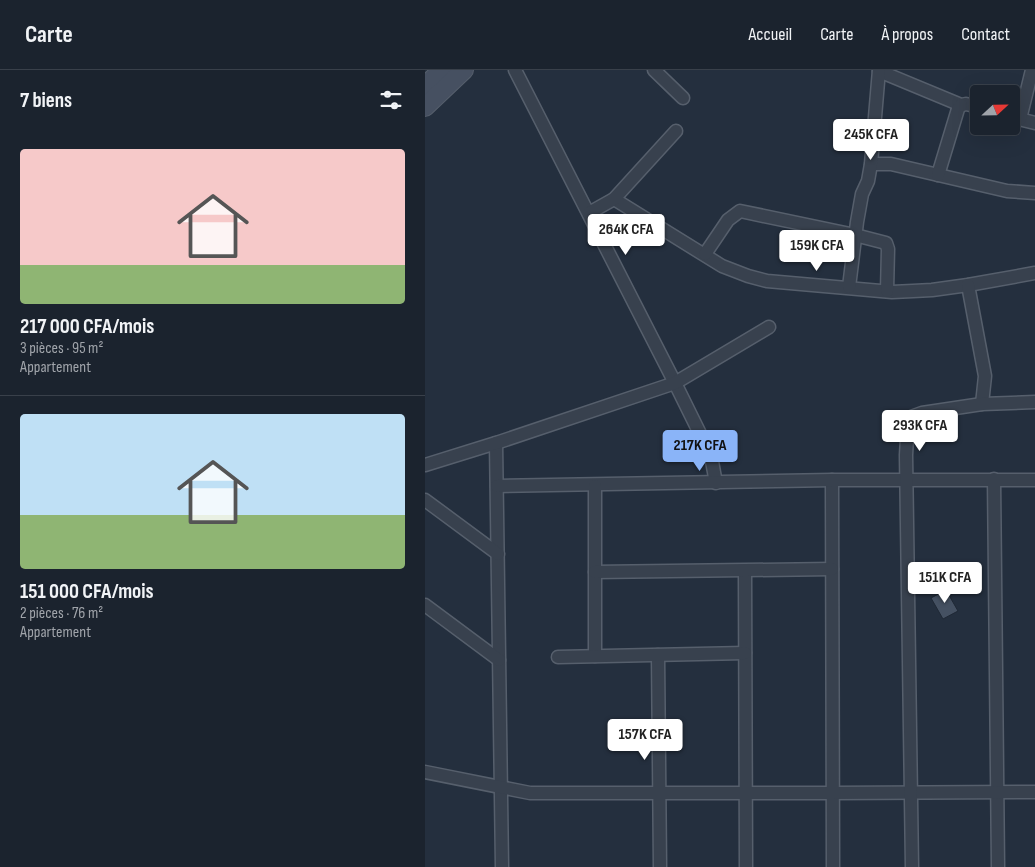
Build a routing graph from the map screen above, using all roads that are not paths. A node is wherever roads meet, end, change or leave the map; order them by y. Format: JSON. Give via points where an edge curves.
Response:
{"nodes":[{"id":1,"x":442,"y":70,"type":"edge"},
{"id":2,"x":464,"y":70,"type":"edge"},
{"id":3,"x":515,"y":70,"type":"edge"},
{"id":4,"x":653,"y":70,"type":"edge"},
{"id":5,"x":1032,"y":70,"type":"edge"},
{"id":6,"x":879,"y":71,"type":"edge"},
{"id":7,"x":425,"y":86,"type":"edge"},
{"id":8,"x":683,"y":98,"type":"dead end"},
{"id":9,"x":961,"y":105,"type":"junction"},
{"id":10,"x":970,"y":105,"type":"edge"},
{"id":11,"x":1020,"y":106,"type":"edge"},
{"id":12,"x":425,"y":107,"type":"edge"},
{"id":13,"x":1020,"y":119,"type":"edge"},
{"id":14,"x":1035,"y":123,"type":"edge"},
{"id":15,"x":677,"y":131,"type":"dead end"},
{"id":16,"x":871,"y":164,"type":"junction"},
{"id":17,"x":891,"y":164,"type":"junction"},
{"id":18,"x":938,"y":175,"type":"junction"},
{"id":19,"x":868,"y":181,"type":"junction"},
{"id":20,"x":1035,"y":193,"type":"edge"},
{"id":21,"x":614,"y":199,"type":"junction"},
{"id":22,"x":589,"y":213,"type":"junction"},
{"id":23,"x":855,"y":235,"type":"junction"},
{"id":24,"x":705,"y":254,"type":"junction"},
{"id":25,"x":1035,"y":273,"type":"edge"},
{"id":26,"x":968,"y":285,"type":"junction"},
{"id":27,"x":849,"y":287,"type":"junction"},
{"id":28,"x":887,"y":291,"type":"junction"},
{"id":29,"x":769,"y":327,"type":"dead end"},
{"id":30,"x":675,"y":382,"type":"junction"},
{"id":31,"x":1035,"y":402,"type":"edge"},
{"id":32,"x":982,"y":404,"type":"junction"},
{"id":33,"x":496,"y":443,"type":"junction"},
{"id":34,"x":425,"y":464,"type":"edge"},
{"id":35,"x":994,"y":479,"type":"junction"},
{"id":36,"x":832,"y":480,"type":"junction"},
{"id":37,"x":907,"y":480,"type":"junction"},
{"id":38,"x":1035,"y":480,"type":"edge"},
{"id":39,"x":716,"y":483,"type":"junction"},
{"id":40,"x":497,"y":486,"type":"junction"},
{"id":41,"x":595,"y":486,"type":"junction"},
{"id":42,"x":425,"y":500,"type":"edge"},
{"id":43,"x":498,"y":554,"type":"junction"},
{"id":44,"x":832,"y":569,"type":"junction"},
{"id":45,"x":745,"y":571,"type":"junction"},
{"id":46,"x":595,"y":572,"type":"junction"},
{"id":47,"x":425,"y":605,"type":"edge"},
{"id":48,"x":745,"y":652,"type":"junction"},
{"id":49,"x":658,"y":655,"type":"junction"},
{"id":50,"x":595,"y":656,"type":"junction"},
{"id":51,"x":557,"y":657,"type":"dead end"},
{"id":52,"x":499,"y":660,"type":"junction"},
{"id":53,"x":425,"y":772,"type":"edge"},
{"id":54,"x":501,"y":787,"type":"junction"},
{"id":55,"x":659,"y":792,"type":"junction"},
{"id":56,"x":911,"y":792,"type":"junction"},
{"id":57,"x":997,"y":792,"type":"junction"},
{"id":58,"x":1035,"y":792,"type":"edge"},
{"id":59,"x":746,"y":793,"type":"junction"},
{"id":60,"x":833,"y":793,"type":"junction"},
{"id":61,"x":502,"y":867,"type":"edge"},
{"id":62,"x":660,"y":867,"type":"edge"},
{"id":63,"x":745,"y":867,"type":"edge"},
{"id":64,"x":833,"y":867,"type":"edge"},
{"id":65,"x":912,"y":867,"type":"edge"},
{"id":66,"x":997,"y":867,"type":"edge"}],
"edges":[{"from":1,"to":7,"type":"main road"},
{"from":2,"to":12,"type":"main road"},
{"from":3,"to":22,"type":"street"},
{"from":4,"to":8,"type":"street"},
{"from":5,"to":11,"type":"street"},
{"from":6,"to":9,"type":"street"},
{"from":6,"to":16,"type":"street"},
{"from":9,"to":10,"type":"street"},
{"from":9,"to":18,"type":"street"},
{"from":13,"to":14,"type":"street"},
{"from":15,"to":21,"type":"street"},
{"from":16,"to":17,"type":"street"},
{"from":16,"to":19,"type":"street"},
{"from":17,"to":18,"type":"street"},
{"from":17,"to":19,"type":"street"},
{"from":18,"to":20,"type":"street","via":[[1007,191]]},
{"from":19,"to":23,"type":"street","via":[[862,194]]},
{"from":21,"to":22,"type":"street"},
{"from":21,"to":24,"type":"street"},
{"from":22,"to":30,"type":"street"},
{"from":23,"to":24,"type":"street","via":[[739,211],[728,220]]},
{"from":23,"to":27,"type":"street"},
{"from":23,"to":28,"type":"street","via":[[888,246]]},
{"from":24,"to":27,"type":"street","via":[[722,266],[767,281]]},
{"from":25,"to":26,"type":"street"},
{"from":26,"to":28,"type":"street"},
{"from":26,"to":32,"type":"street","via":[[985,376]]},
{"from":27,"to":28,"type":"street"},
{"from":29,"to":30,"type":"street"},
{"from":30,"to":33,"type":"street"},
{"from":30,"to":39,"type":"street","via":[[711,456]]},
{"from":31,"to":32,"type":"street"},
{"from":32,"to":37,"type":"street","via":[[911,417],[908,422]]},
{"from":33,"to":34,"type":"street"},
{"from":33,"to":40,"type":"street"},
{"from":35,"to":37,"type":"street"},
{"from":35,"to":38,"type":"street"},
{"from":35,"to":57,"type":"street"},
{"from":36,"to":37,"type":"street"},
{"from":36,"to":39,"type":"street"},
{"from":36,"to":44,"type":"street"},
{"from":37,"to":56,"type":"street"},
{"from":39,"to":41,"type":"street"},
{"from":40,"to":41,"type":"street"},
{"from":40,"to":43,"type":"street"},
{"from":41,"to":46,"type":"street"},
{"from":42,"to":43,"type":"street"},
{"from":43,"to":52,"type":"street"},
{"from":44,"to":45,"type":"street"},
{"from":44,"to":60,"type":"street"},
{"from":45,"to":46,"type":"street"},
{"from":45,"to":48,"type":"street"},
{"from":46,"to":50,"type":"street"},
{"from":47,"to":52,"type":"street"},
{"from":48,"to":49,"type":"street"},
{"from":48,"to":59,"type":"street"},
{"from":49,"to":50,"type":"street"},
{"from":49,"to":55,"type":"street"},
{"from":50,"to":51,"type":"street"},
{"from":52,"to":54,"type":"street"},
{"from":53,"to":54,"type":"street"},
{"from":54,"to":55,"type":"street","via":[[530,793]]},
{"from":54,"to":61,"type":"street"},
{"from":55,"to":59,"type":"street"},
{"from":55,"to":62,"type":"street"},
{"from":56,"to":57,"type":"street"},
{"from":56,"to":60,"type":"street"},
{"from":56,"to":65,"type":"street"},
{"from":57,"to":58,"type":"street"},
{"from":57,"to":66,"type":"street"},
{"from":59,"to":60,"type":"street"},
{"from":59,"to":63,"type":"street"},
{"from":60,"to":64,"type":"street"}]}
